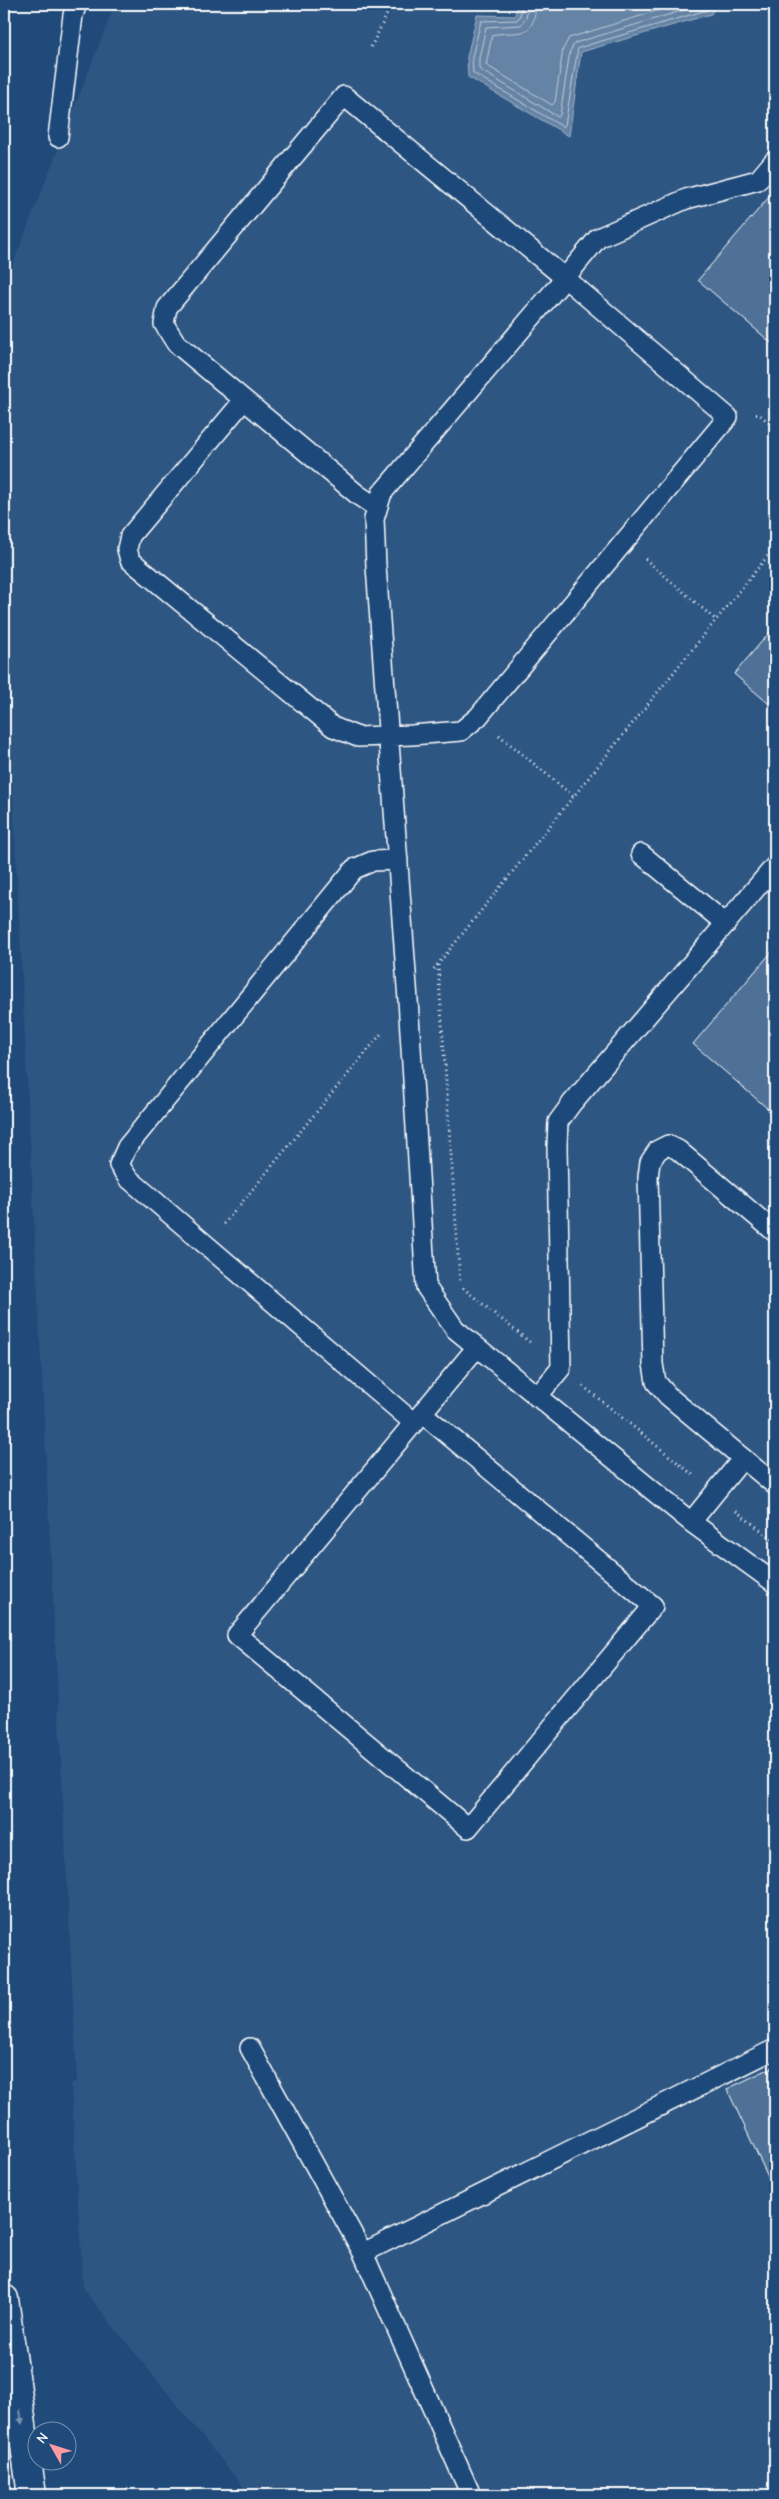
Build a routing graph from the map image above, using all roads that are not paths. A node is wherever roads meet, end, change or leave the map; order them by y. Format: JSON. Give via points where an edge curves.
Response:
{"nodes":[{"id":1,"x":77,"y":4,"type":"edge"},
{"id":2,"x":58,"y":137,"type":"dead end"},
{"id":3,"x":775,"y":160,"type":"edge"},
{"id":4,"x":565,"y":278,"type":"junction"},
{"id":5,"x":244,"y":400,"type":"junction"},
{"id":6,"x":376,"y":507,"type":"junction"},
{"id":7,"x":390,"y":735,"type":"junction"},
{"id":8,"x":641,"y":854,"type":"dead end"},
{"id":9,"x":398,"y":860,"type":"junction"},
{"id":10,"x":775,"y":866,"type":"edge"},
{"id":11,"x":726,"y":924,"type":"junction"},
{"id":12,"x":775,"y":1232,"type":"edge"},
{"id":13,"x":477,"y":1347,"type":"junction"},
{"id":14,"x":537,"y":1397,"type":"junction"},
{"id":15,"x":418,"y":1418,"type":"junction"},
{"id":16,"x":743,"y":1458,"type":"junction"},
{"id":17,"x":775,"y":1485,"type":"edge"},
{"id":18,"x":692,"y":1522,"type":"junction"},
{"id":19,"x":775,"y":1584,"type":"edge"},
{"id":20,"x":250,"y":2048,"type":"dead end"},
{"id":21,"x":775,"y":2049,"type":"edge"},
{"id":22,"x":363,"y":2253,"type":"junction"},
{"id":23,"x":4,"y":2299,"type":"edge"},
{"id":24,"x":32,"y":2495,"type":"edge"},
{"id":25,"x":471,"y":2495,"type":"edge"}],
"edges":[{"from":1,"to":2,"type":"lane"},
{"from":3,"to":4,"type":"lane","via":[[758,180],[686,199],[598,238]]},
{"from":4,"to":5,"type":"lane","via":[[344,96],[167,308],[164,324],[176,343]]},
{"from":4,"to":6,"type":"lane","via":[[382,493]]},
{"from":4,"to":7,"type":"lane","via":[[728,417],[478,717],[461,731]]},
{"from":5,"to":6,"type":"lane"},
{"from":5,"to":7,"type":"lane","via":[[130,536],[127,549],[130,560],[333,727],[358,737]]},
{"from":6,"to":7,"type":"lane","via":[[376,566]]},
{"from":7,"to":9,"type":"lane"},
{"from":8,"to":11,"type":"lane"},
{"from":9,"to":13,"type":"lane","via":[[426,1287],[455,1329]]},
{"from":9,"to":15,"type":"lane","via":[[373,861],[354,869],[127,1147],[119,1165],[128,1178],[207,1246]]},
{"from":10,"to":11,"type":"lane"},
{"from":11,"to":14,"type":"lane","via":[[558,1122],[561,1368]]},
{"from":12,"to":16,"type":"lane","via":[[678,1150],[668,1146],[658,1150],[650,1162],[649,1242],[656,1382],[668,1396]]},
{"from":13,"to":14,"type":"lane"},
{"from":13,"to":15,"type":"lane"},
{"from":14,"to":18,"type":"lane"},
{"from":15,"to":15,"type":"lane","via":[[237,1635],[468,1828],[653,1606]]},
{"from":16,"to":17,"type":"lane"},
{"from":16,"to":18,"type":"lane"},
{"from":18,"to":19,"type":"lane"},
{"from":20,"to":22,"type":"lane"},
{"from":21,"to":22,"type":"lane"},
{"from":22,"to":25,"type":"lane"},
{"from":23,"to":24,"type":"highway","one_way":true}]}
